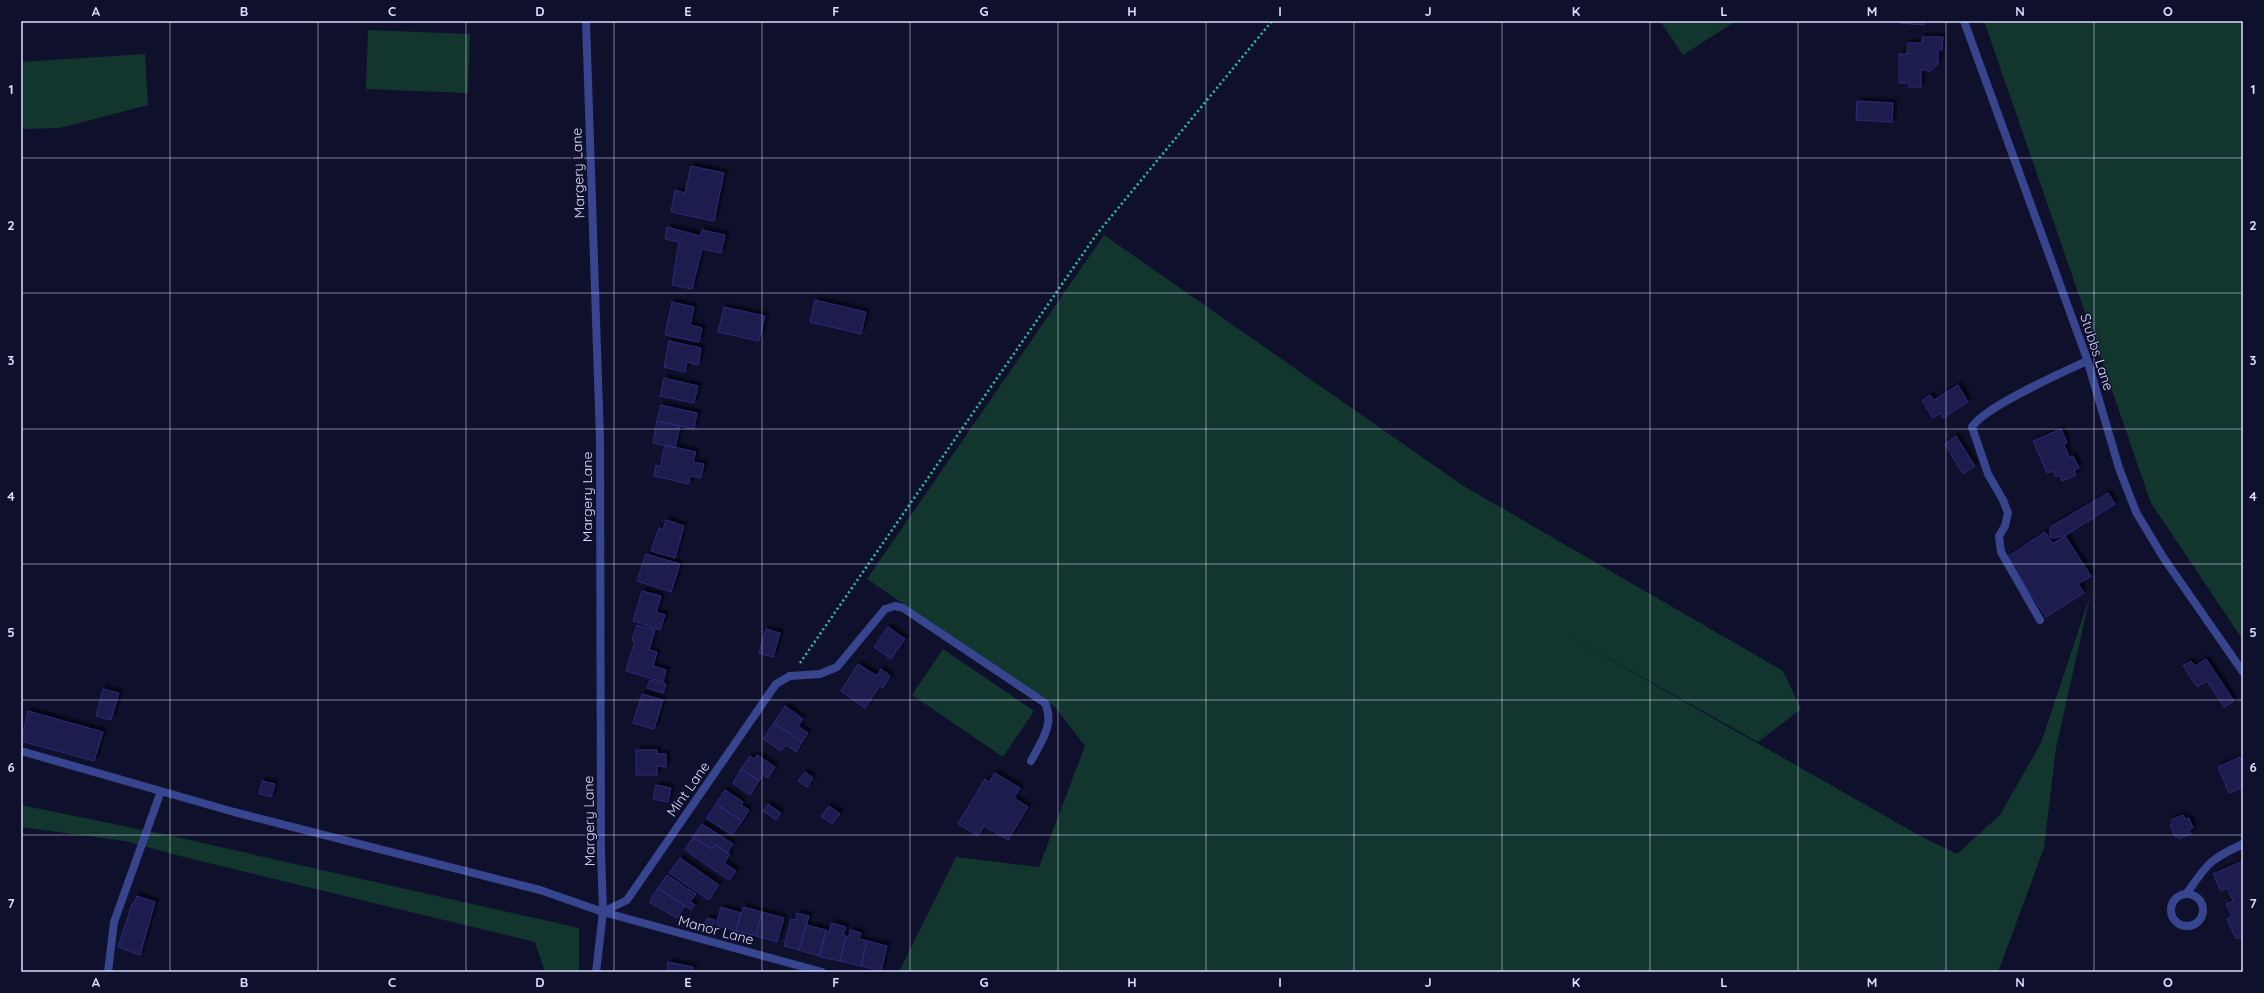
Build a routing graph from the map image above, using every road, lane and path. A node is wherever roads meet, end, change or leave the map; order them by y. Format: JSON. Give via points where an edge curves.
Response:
{"nodes":[{"id":1,"x":586,"y":21,"type":"edge"},
{"id":2,"x":1272,"y":21,"type":"edge"},
{"id":3,"x":1964,"y":21,"type":"edge"},
{"id":4,"x":2087,"y":361,"type":"junction"},
{"id":5,"x":2040,"y":620,"type":"dead end"},
{"id":6,"x":2243,"y":672,"type":"edge"},
{"id":7,"x":790,"y":676,"type":"junction"},
{"id":8,"x":21,"y":751,"type":"edge"},
{"id":9,"x":1031,"y":761,"type":"dead end"},
{"id":10,"x":162,"y":791,"type":"junction"},
{"id":11,"x":2243,"y":844,"type":"edge"},
{"id":12,"x":2187,"y":894,"type":"dead end"},
{"id":13,"x":604,"y":912,"type":"junction"},
{"id":14,"x":108,"y":972,"type":"edge"},
{"id":15,"x":596,"y":972,"type":"edge"},
{"id":16,"x":822,"y":972,"type":"edge"}],
"edges":[{"from":1,"to":13,"type":"street","name":"Margery Lane","via":[[600,439],[601,852]]},
{"from":2,"to":7,"type":"path","via":[[1096,234]]},
{"from":3,"to":4,"type":"street","name":"Stubbs Lane"},
{"from":4,"to":5,"type":"street","via":[[1992,409],[1972,427],[1988,474],[2008,513],[1999,536],[2001,552]]},
{"from":4,"to":6,"type":"street","name":"Stubbs Lane","via":[[2119,468],[2136,512],[2163,557]]},
{"from":7,"to":9,"type":"street","via":[[820,674],[837,667],[885,610],[895,606],[903,608],[1045,703],[1050,713],[1049,725]]},
{"from":7,"to":13,"type":"street","name":"Mint Lane","via":[[776,684],[627,900]]},
{"from":8,"to":10,"type":"street","name":"Manor Lane","via":[[83,771]]},
{"from":10,"to":13,"type":"street","name":"Manor Lane","via":[[319,835],[540,890]]},
{"from":10,"to":14,"type":"street","via":[[114,922]]},
{"from":11,"to":12,"type":"street","via":[[2216,857],[2203,869]]},
{"from":13,"to":15,"type":"street","name":"Margery Lane"},
{"from":13,"to":16,"type":"street","name":"Manor Lane"}]}
